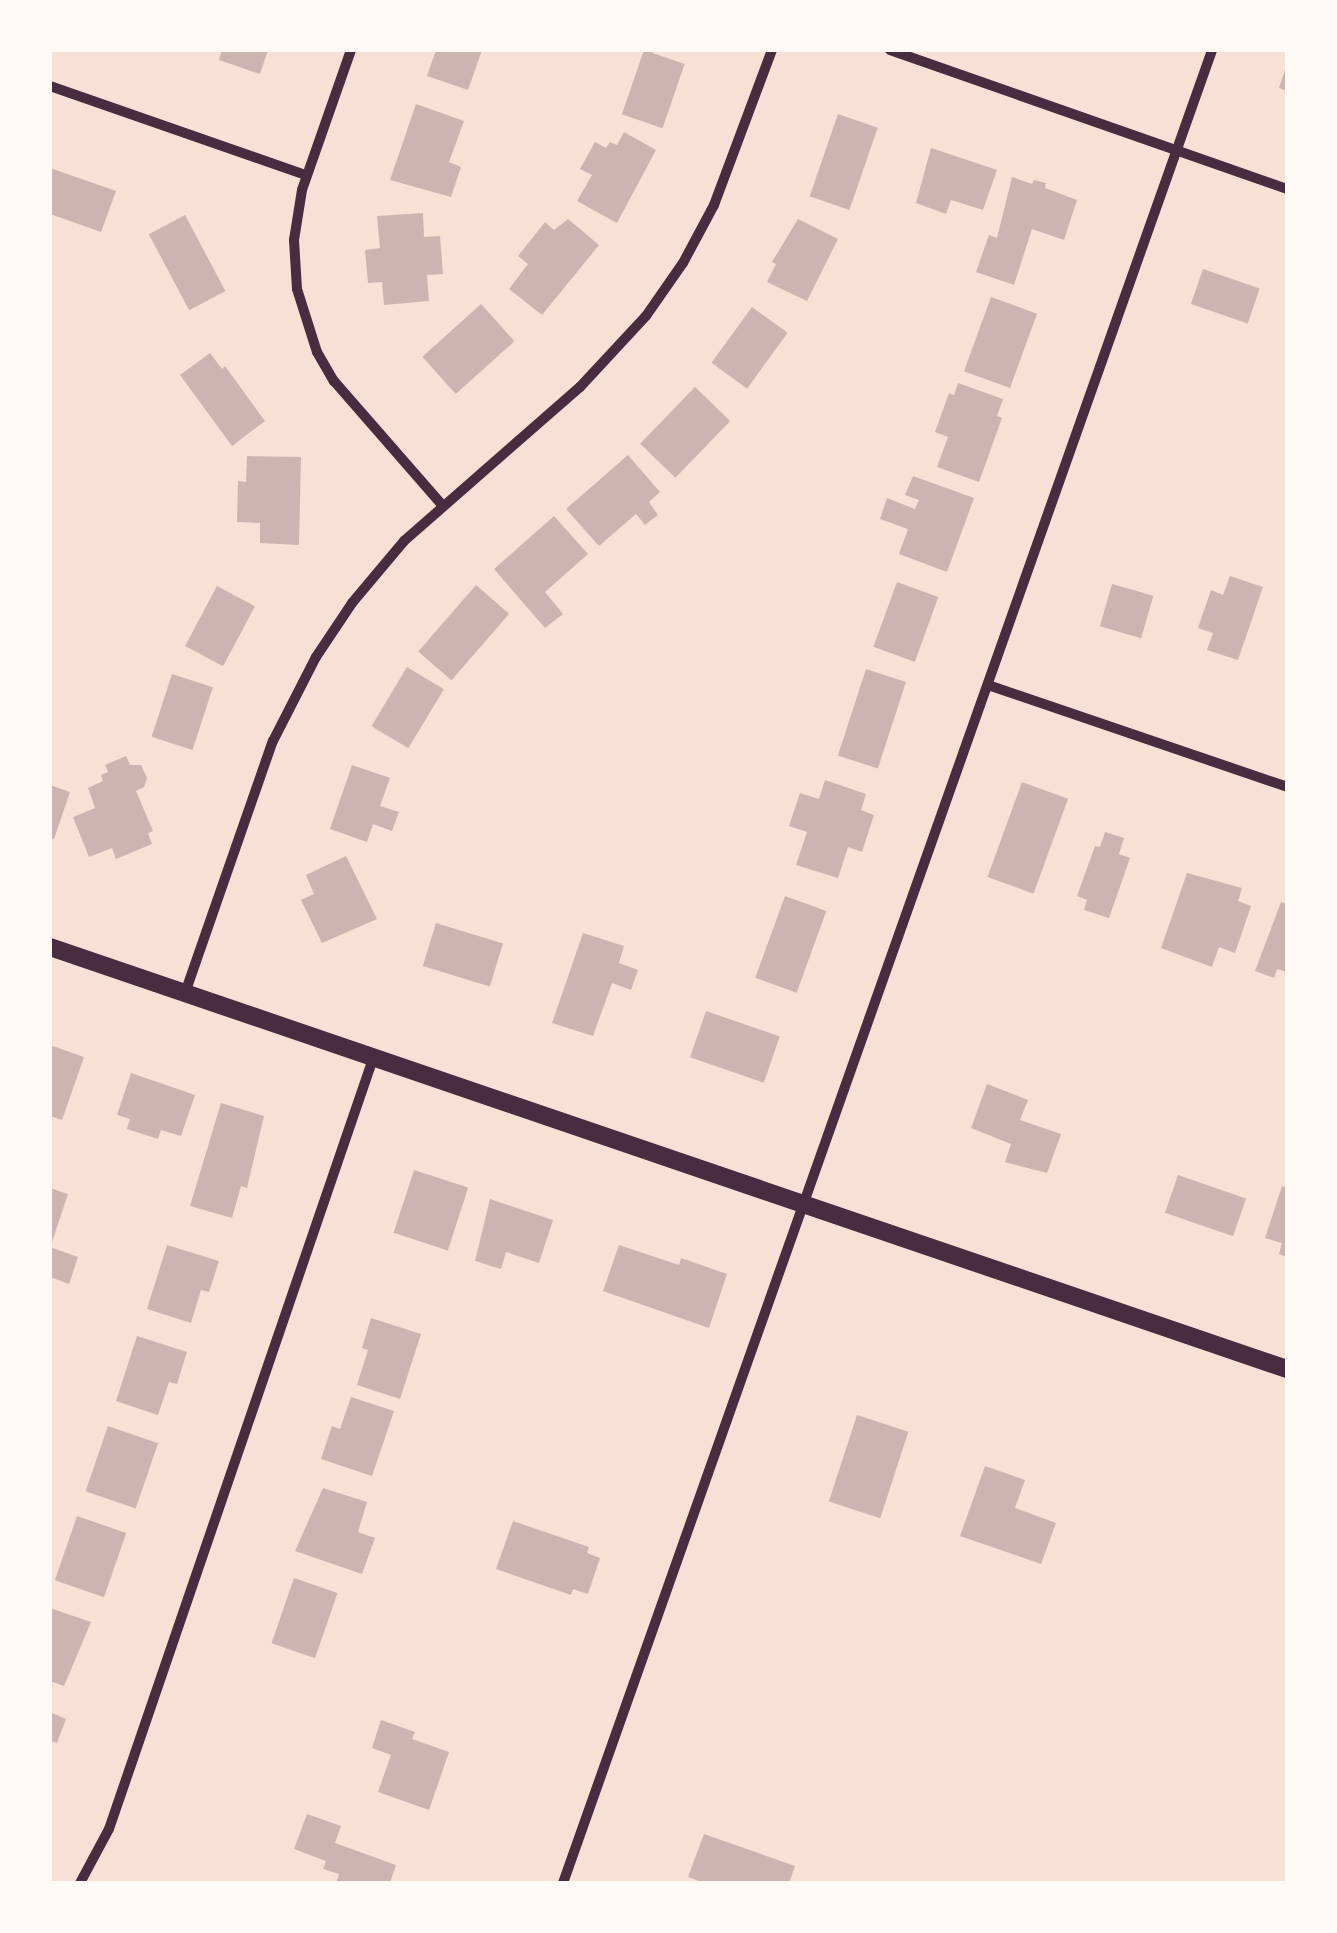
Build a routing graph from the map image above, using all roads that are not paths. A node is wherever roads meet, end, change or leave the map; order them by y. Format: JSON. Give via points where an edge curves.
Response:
{"nodes":[{"id":1,"x":351,"y":50,"type":"edge"},
{"id":2,"x":772,"y":50,"type":"edge"},
{"id":3,"x":890,"y":50,"type":"edge"},
{"id":4,"x":1212,"y":50,"type":"edge"},
{"id":5,"x":50,"y":86,"type":"edge"},
{"id":6,"x":1176,"y":152,"type":"junction"},
{"id":7,"x":306,"y":174,"type":"junction"},
{"id":8,"x":1287,"y":189,"type":"edge"},
{"id":9,"x":443,"y":506,"type":"junction"},
{"id":10,"x":988,"y":685,"type":"junction"},
{"id":11,"x":1287,"y":787,"type":"edge"},
{"id":12,"x":50,"y":947,"type":"edge"},
{"id":13,"x":185,"y":993,"type":"junction"},
{"id":14,"x":374,"y":1056,"type":"junction"},
{"id":15,"x":804,"y":1203,"type":"junction"},
{"id":16,"x":1287,"y":1369,"type":"edge"},
{"id":17,"x":80,"y":1883,"type":"edge"},
{"id":18,"x":563,"y":1883,"type":"edge"}],
"edges":[{"from":1,"to":7,"type":"street"},
{"from":2,"to":9,"type":"street","via":[[714,205],[655,303],[580,387]]},
{"from":3,"to":6,"type":"street"},
{"from":4,"to":6,"type":"street"},
{"from":5,"to":7,"type":"street"},
{"from":6,"to":8,"type":"street"},
{"from":6,"to":10,"type":"street"},
{"from":7,"to":9,"type":"street","via":[[294,256],[317,352],[344,393]]},
{"from":9,"to":13,"type":"street","via":[[382,564],[300,684]]},
{"from":10,"to":11,"type":"street"},
{"from":10,"to":15,"type":"street"},
{"from":12,"to":13,"type":"street"},
{"from":13,"to":14,"type":"street"},
{"from":14,"to":15,"type":"street"},
{"from":14,"to":17,"type":"street","via":[[109,1829]]},
{"from":15,"to":16,"type":"street"},
{"from":15,"to":18,"type":"street"}]}
